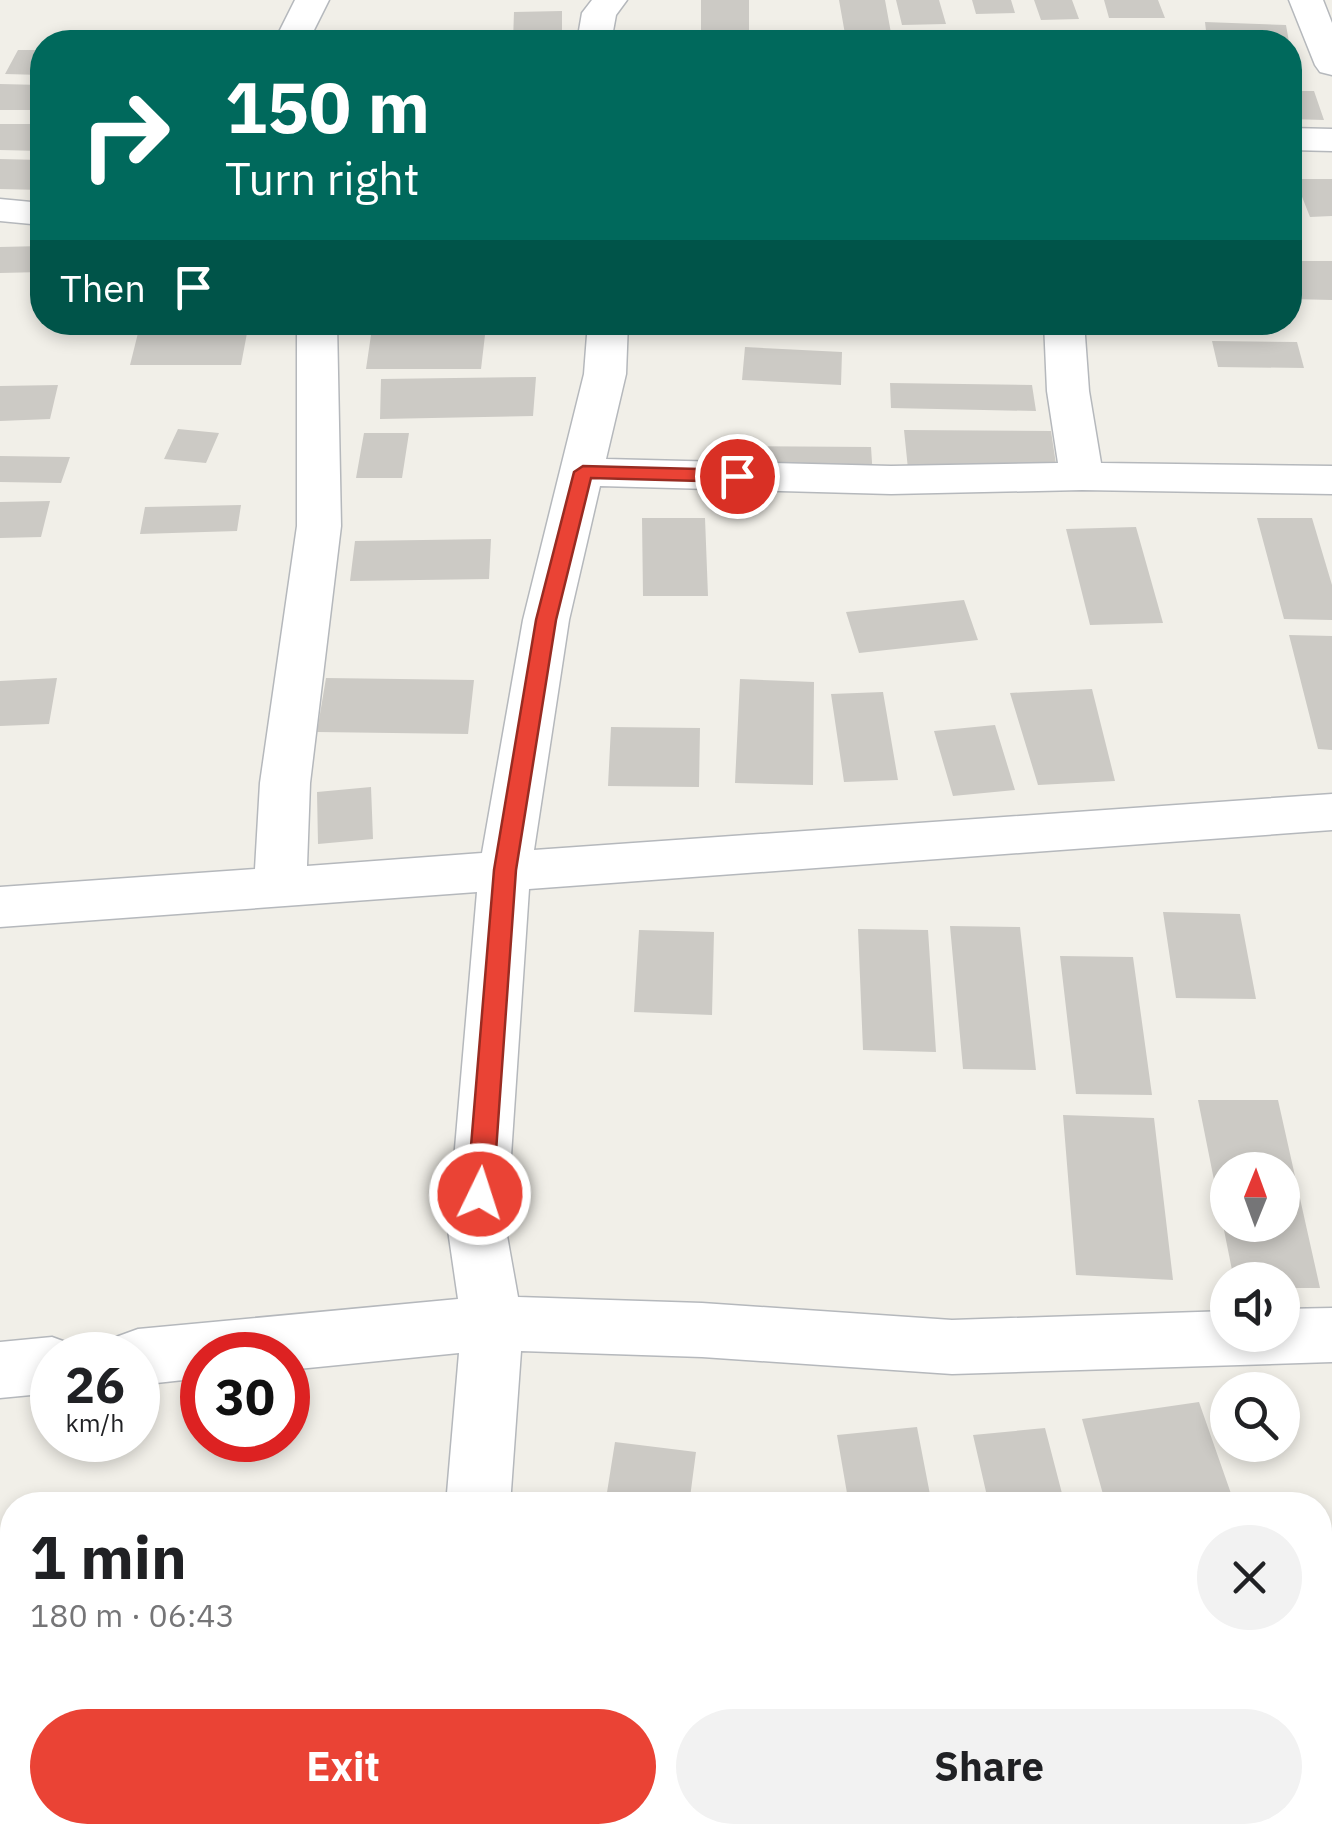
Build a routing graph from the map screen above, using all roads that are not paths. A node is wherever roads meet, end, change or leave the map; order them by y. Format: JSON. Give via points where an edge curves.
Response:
{"nodes":[{"id":1,"x":312,"y":0,"type":"edge"},
{"id":2,"x":610,"y":0,"type":"edge"},
{"id":3,"x":1306,"y":0,"type":"edge"},
{"id":4,"x":297,"y":30,"type":"edge"},
{"id":5,"x":596,"y":30,"type":"edge"},
{"id":6,"x":1332,"y":65,"type":"edge"},
{"id":7,"x":1302,"y":139,"type":"edge"},
{"id":8,"x":1332,"y":140,"type":"edge"},
{"id":9,"x":0,"y":210,"type":"edge"},
{"id":10,"x":30,"y":213,"type":"edge"},
{"id":11,"x":317,"y":335,"type":"edge"},
{"id":12,"x":608,"y":335,"type":"edge"},
{"id":13,"x":1065,"y":335,"type":"edge"},
{"id":14,"x":583,"y":472,"type":"junction"},
{"id":15,"x":1082,"y":476,"type":"junction"},
{"id":16,"x":1332,"y":480,"type":"edge"},
{"id":17,"x":1332,"y":812,"type":"edge"},
{"id":18,"x":505,"y":870,"type":"junction"},
{"id":19,"x":280,"y":884,"type":"junction"},
{"id":20,"x":0,"y":906,"type":"edge"},
{"id":21,"x":492,"y":1323,"type":"junction"},
{"id":22,"x":1332,"y":1335,"type":"edge"},
{"id":23,"x":160,"y":1355,"type":"edge"},
{"id":24,"x":30,"y":1367,"type":"edge"},
{"id":25,"x":0,"y":1370,"type":"edge"},
{"id":26,"x":479,"y":1492,"type":"edge"}],
"edges":[{"from":1,"to":4,"type":"street"},
{"from":2,"to":5,"type":"street"},
{"from":3,"to":6,"type":"street"},
{"from":7,"to":8,"type":"street"},
{"from":9,"to":10,"type":"street"},
{"from":11,"to":19,"type":"street","via":[[319,526],[285,783]]},
{"from":12,"to":14,"type":"street","via":[[606,374]]},
{"from":13,"to":15,"type":"street"},
{"from":14,"to":15,"type":"street","via":[[891,480]]},
{"from":14,"to":18,"type":"street","via":[[546,620]]},
{"from":15,"to":16,"type":"street"},
{"from":17,"to":18,"type":"street"},
{"from":18,"to":19,"type":"street"},
{"from":18,"to":21,"type":"street","via":[[477,1230]]},
{"from":19,"to":20,"type":"street"},
{"from":21,"to":22,"type":"street","via":[[952,1347]]},
{"from":21,"to":23,"type":"street"},
{"from":21,"to":26,"type":"street"},
{"from":24,"to":25,"type":"street"}]}
